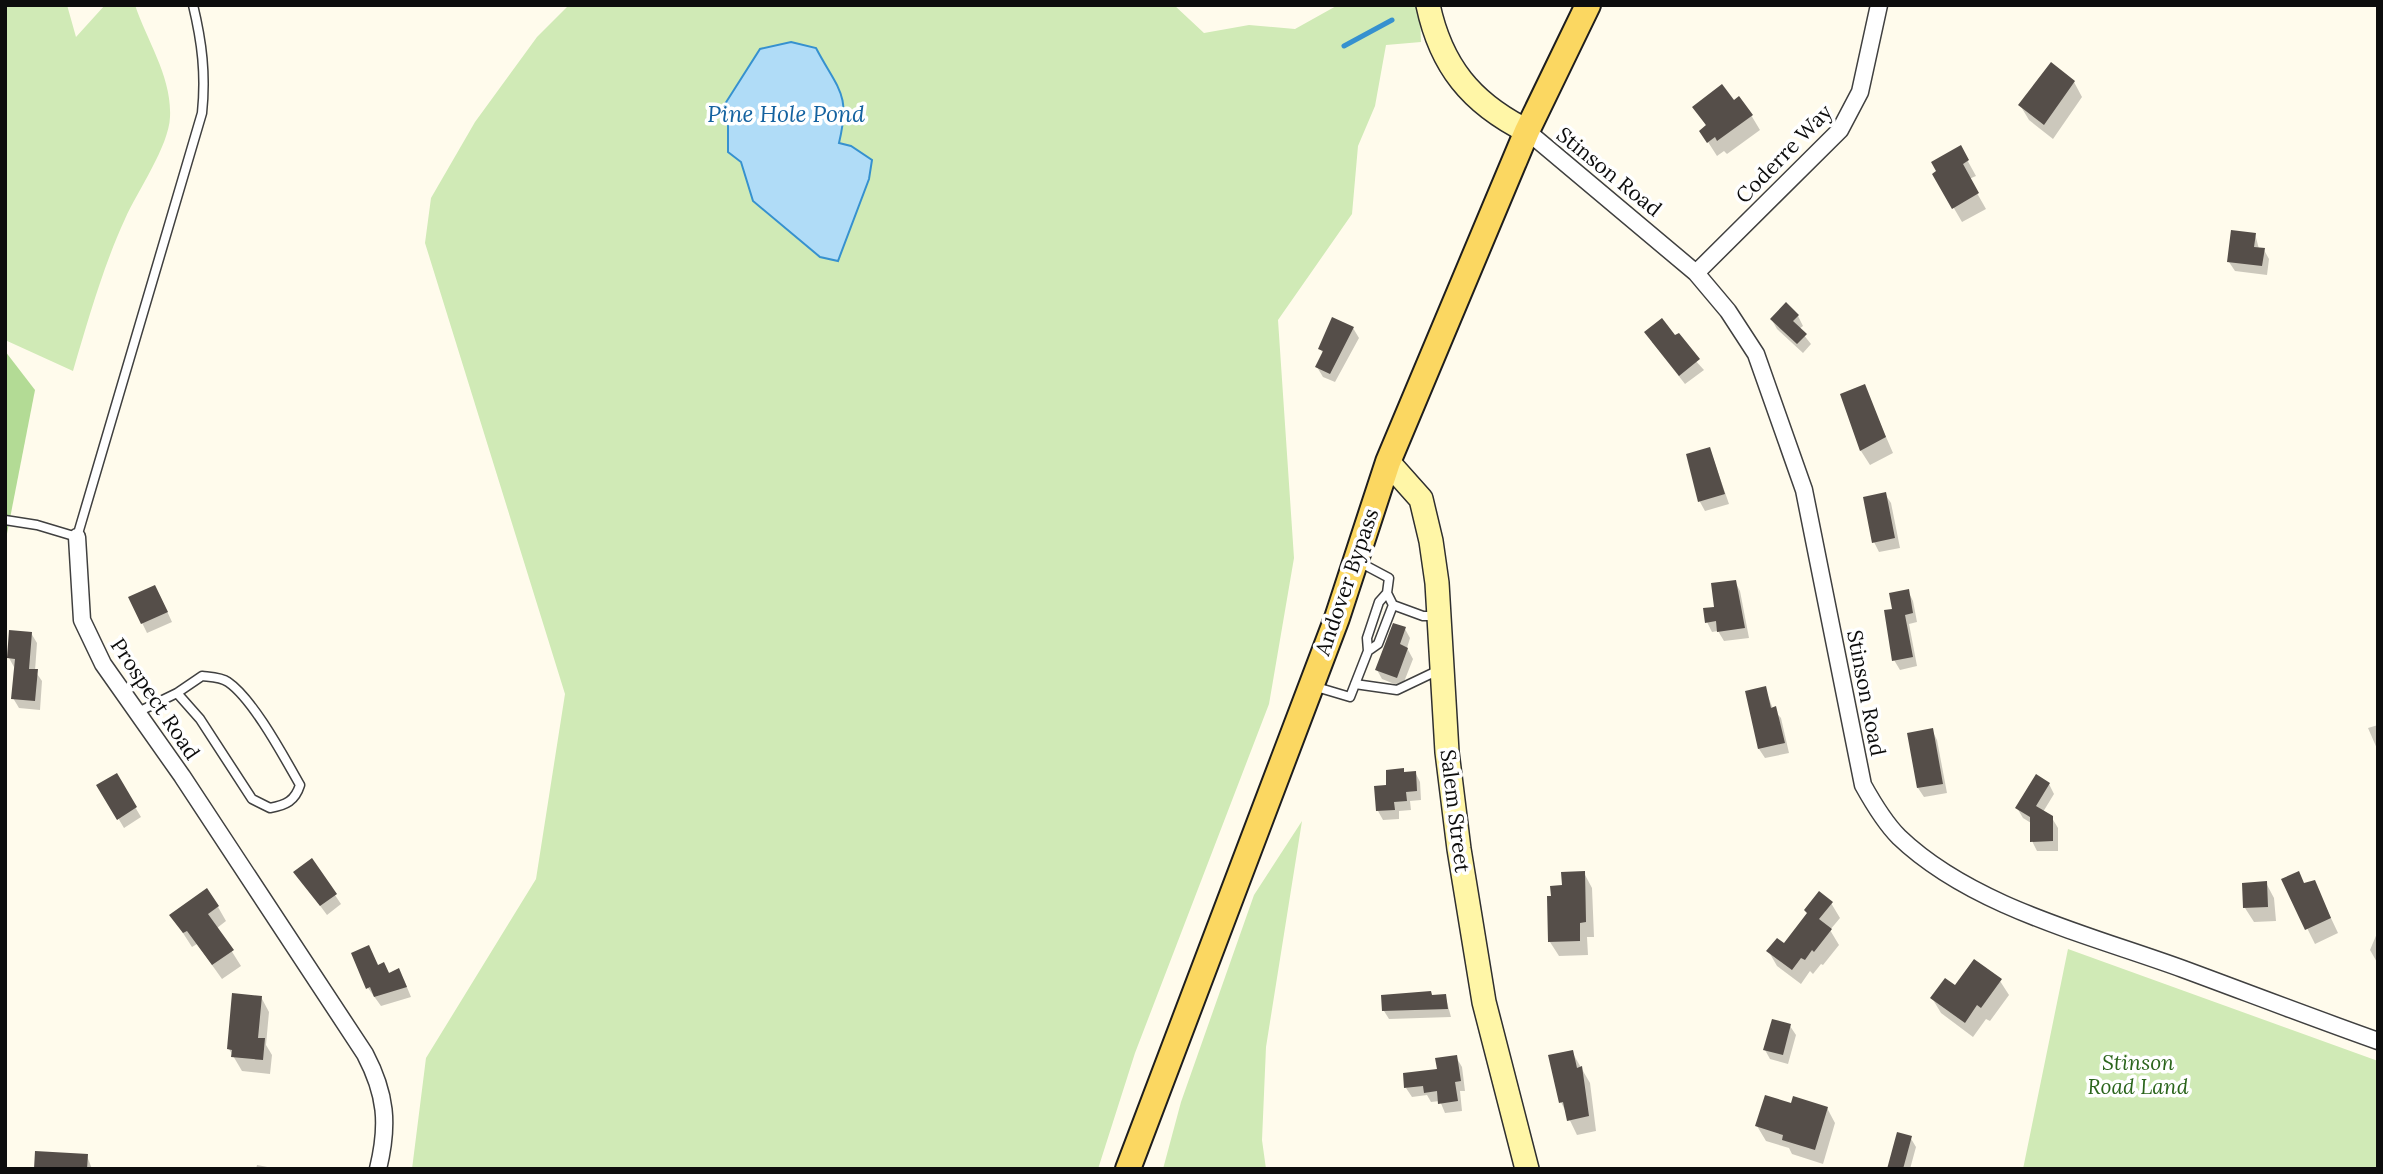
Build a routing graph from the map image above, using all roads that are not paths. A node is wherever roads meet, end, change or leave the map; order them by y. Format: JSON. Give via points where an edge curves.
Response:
{"nodes":[{"id":1,"x":192,"y":5,"type":"edge"},
{"id":2,"x":1428,"y":5,"type":"edge"},
{"id":3,"x":1588,"y":5,"type":"edge"},
{"id":4,"x":1880,"y":5,"type":"edge"},
{"id":5,"x":1527,"y":131,"type":"junction"},
{"id":6,"x":1696,"y":273,"type":"junction"},
{"id":7,"x":1388,"y":462,"type":"junction"},
{"id":8,"x":5,"y":520,"type":"edge"},
{"id":9,"x":77,"y":537,"type":"junction"},
{"id":10,"x":1356,"y":561,"type":"junction"},
{"id":11,"x":1387,"y":593,"type":"junction"},
{"id":12,"x":1393,"y":605,"type":"junction"},
{"id":13,"x":1439,"y":615,"type":"junction"},
{"id":14,"x":1368,"y":651,"type":"junction"},
{"id":15,"x":1442,"y":669,"type":"junction"},
{"id":16,"x":1355,"y":684,"type":"junction"},
{"id":17,"x":1311,"y":685,"type":"junction"},
{"id":18,"x":177,"y":693,"type":"junction"},
{"id":19,"x":138,"y":712,"type":"junction"},
{"id":20,"x":2378,"y":1041,"type":"edge"},
{"id":21,"x":378,"y":1169,"type":"edge"},
{"id":22,"x":1128,"y":1169,"type":"edge"},
{"id":23,"x":1527,"y":1169,"type":"edge"}],
"edges":[{"from":1,"to":9,"type":"lane","name":"Prospect Road","via":[[205,81],[202,113]]},
{"from":2,"to":5,"type":"street","via":[[1442,54],[1458,77],[1496,116]]},
{"from":3,"to":5,"type":"main road","name":"Andover Bypass"},
{"from":4,"to":6,"type":"street","name":"Coderre Way","via":[[1860,92],[1840,130]]},
{"from":5,"to":6,"type":"street","name":"Stinson Road"},
{"from":5,"to":7,"type":"main road","name":"Andover Bypass"},
{"from":6,"to":20,"type":"street","name":"Stinson Road","via":[[1756,354],[1780,420],[1804,490],[1863,785],[1898,836],[1933,864],[1986,894],[2084,935]]},
{"from":7,"to":10,"type":"main road","name":"Andover Bypass"},
{"from":7,"to":13,"type":"street","name":"Salem Street","via":[[1421,499]]},
{"from":8,"to":9,"type":"lane"},
{"from":9,"to":19,"type":"street","name":"Prospect Road","via":[[82,620],[103,664]]},
{"from":10,"to":11,"type":"lane","via":[[1389,578]]},
{"from":10,"to":17,"type":"main road","name":"Andover Bypass"},
{"from":11,"to":12,"type":"lane"},
{"from":11,"to":14,"type":"lane","via":[[1379,602],[1367,638]]},
{"from":12,"to":13,"type":"lane","via":[[1423,616]]},
{"from":12,"to":14,"type":"lane","via":[[1378,644]]},
{"from":13,"to":15,"type":"street","name":"Salem Street"},
{"from":14,"to":16,"type":"lane"},
{"from":15,"to":16,"type":"lane","via":[[1397,690]]},
{"from":15,"to":23,"type":"street","name":"Salem Street","via":[[1459,849],[1484,1002]]},
{"from":16,"to":17,"type":"lane","via":[[1350,697]]},
{"from":17,"to":22,"type":"main road","name":"Andover Bypass"},
{"from":18,"to":18,"type":"lane","via":[[200,719],[252,799],[270,808],[287,804],[297,795],[300,785],[291,770],[244,697],[226,680],[202,676]]},
{"from":18,"to":19,"type":"lane"},
{"from":19,"to":21,"type":"street","name":"Prospect Road","via":[[381,1083],[383,1142]]}]}
